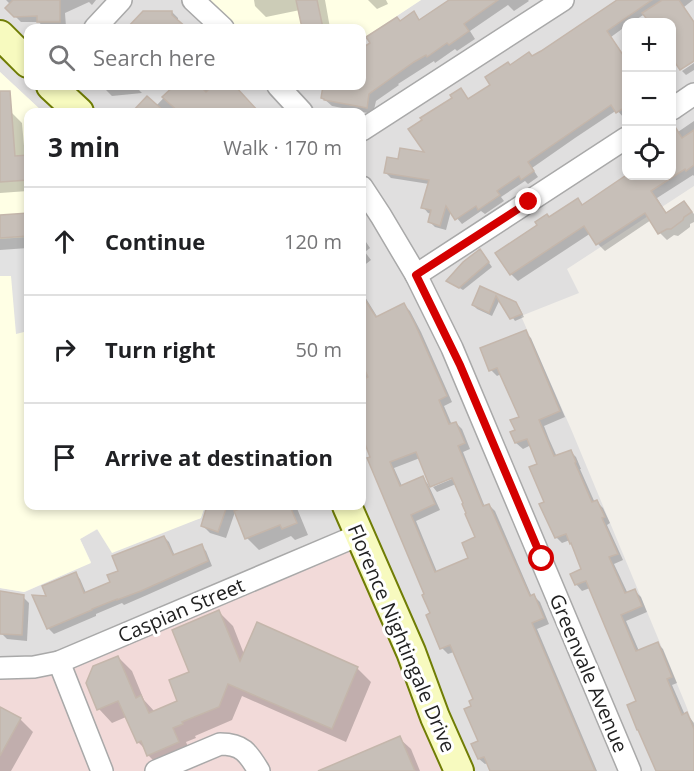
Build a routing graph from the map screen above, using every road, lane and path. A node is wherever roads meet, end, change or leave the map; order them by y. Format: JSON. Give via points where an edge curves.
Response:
{"nodes":[{"id":1,"x":121,"y":0,"type":"edge"},
{"id":2,"x":193,"y":0,"type":"edge"},
{"id":3,"x":563,"y":0,"type":"edge"},
{"id":4,"x":99,"y":24,"type":"edge"},
{"id":5,"x":219,"y":24,"type":"edge"},
{"id":6,"x":0,"y":35,"type":"edge"},
{"id":7,"x":24,"y":59,"type":"edge"},
{"id":8,"x":55,"y":90,"type":"edge"},
{"id":9,"x":282,"y":90,"type":"edge"},
{"id":10,"x":694,"y":94,"type":"edge"},
{"id":11,"x":676,"y":106,"type":"edge"},
{"id":12,"x":75,"y":108,"type":"edge"},
{"id":13,"x":298,"y":108,"type":"edge"},
{"id":14,"x":366,"y":127,"type":"edge"},
{"id":15,"x":622,"y":141,"type":"edge"},
{"id":16,"x":366,"y":193,"type":"edge"},
{"id":17,"x":416,"y":275,"type":"junction"},
{"id":18,"x":348,"y":510,"type":"edge"},
{"id":19,"x":358,"y":534,"type":"junction"},
{"id":20,"x":59,"y":663,"type":"junction"},
{"id":21,"x":0,"y":668,"type":"edge"},
{"id":22,"x":102,"y":771,"type":"edge"},
{"id":23,"x":156,"y":771,"type":"edge"},
{"id":24,"x":260,"y":771,"type":"edge"},
{"id":25,"x":459,"y":771,"type":"edge"},
{"id":26,"x":630,"y":771,"type":"edge"}],
"edges":[{"from":1,"to":4,"type":"street"},
{"from":2,"to":5,"type":"street"},
{"from":3,"to":14,"type":"street"},
{"from":6,"to":7,"type":"street"},
{"from":8,"to":12,"type":"street"},
{"from":9,"to":13,"type":"street"},
{"from":10,"to":11,"type":"street"},
{"from":15,"to":17,"type":"street"},
{"from":16,"to":17,"type":"street","name":"Greenvale Avenue"},
{"from":17,"to":26,"type":"street","name":"Greenvale Avenue","via":[[460,365]]},
{"from":18,"to":19,"type":"street","name":"Florence Nightingale Drive"},
{"from":19,"to":20,"type":"street","name":"Caspian Street"},
{"from":19,"to":25,"type":"street","name":"Florence Nightingale Drive"},
{"from":20,"to":21,"type":"street","name":"Caspian Street"},
{"from":20,"to":22,"type":"street"},
{"from":23,"to":24,"type":"street","via":[[220,744],[243,749]]}]}
